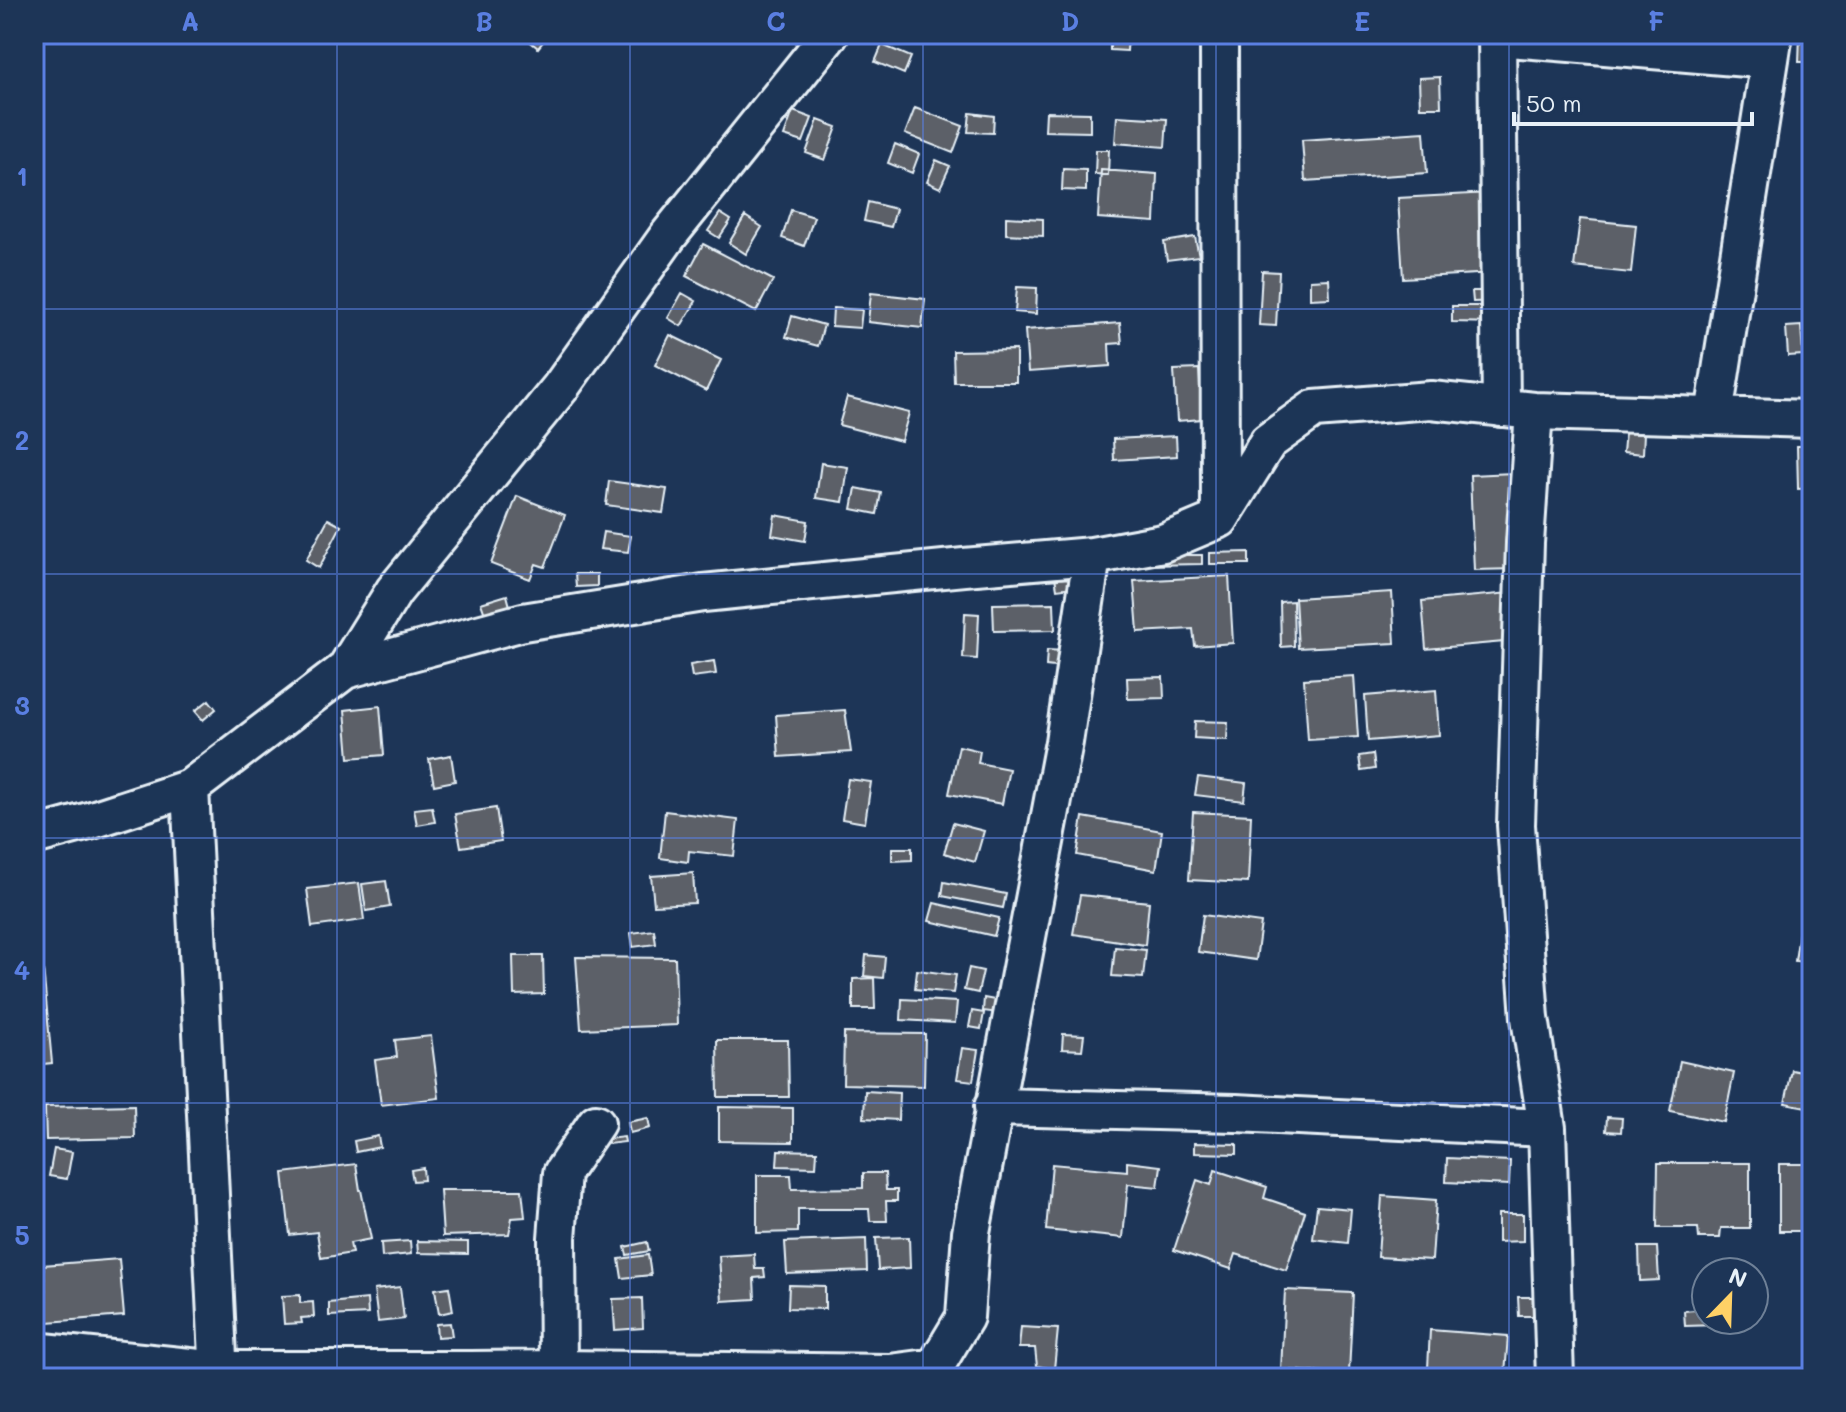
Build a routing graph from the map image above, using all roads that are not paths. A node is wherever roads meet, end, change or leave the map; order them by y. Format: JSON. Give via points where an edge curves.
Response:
{"nodes":[{"id":1,"x":830,"y":34,"type":"edge"},
{"id":2,"x":1219,"y":34,"type":"edge"},
{"id":3,"x":1497,"y":35,"type":"edge"},
{"id":4,"x":1772,"y":47,"type":"edge"},
{"id":5,"x":1518,"y":409,"type":"junction"},
{"id":6,"x":1714,"y":415,"type":"junction"},
{"id":7,"x":1812,"y":419,"type":"edge"},
{"id":8,"x":1220,"y":519,"type":"junction"},
{"id":9,"x":1092,"y":556,"type":"junction"},
{"id":10,"x":345,"y":670,"type":"junction"},
{"id":11,"x":190,"y":788,"type":"junction"},
{"id":12,"x":34,"y":836,"type":"edge"},
{"id":13,"x":993,"y":1107,"type":"junction"},
{"id":14,"x":596,"y":1123,"type":"dead end"},
{"id":15,"x":1547,"y":1128,"type":"junction"},
{"id":16,"x":34,"y":1351,"type":"edge"},
{"id":17,"x":558,"y":1369,"type":"junction"},
{"id":18,"x":936,"y":1372,"type":"edge"},
{"id":19,"x":219,"y":1374,"type":"edge"},
{"id":20,"x":472,"y":1374,"type":"edge"},
{"id":21,"x":1555,"y":1378,"type":"edge"}],
"edges":[{"from":1,"to":10,"type":"street","via":[[668,236],[560,388],[394,591]]},
{"from":2,"to":8,"type":"street"},
{"from":3,"to":4,"type":"street"},
{"from":3,"to":5,"type":"street"},
{"from":4,"to":6,"type":"street"},
{"from":5,"to":6,"type":"street"},
{"from":5,"to":8,"type":"street","via":[[1431,400],[1314,409],[1268,442]]},
{"from":5,"to":15,"type":"street","via":[[1525,543],[1516,825],[1530,1018]]},
{"from":6,"to":7,"type":"street"},
{"from":8,"to":9,"type":"street","via":[[1163,543]]},
{"from":9,"to":10,"type":"street","via":[[703,593],[523,622]]},
{"from":9,"to":13,"type":"street","via":[[1064,742]]},
{"from":10,"to":11,"type":"street"},
{"from":11,"to":12,"type":"street"},
{"from":11,"to":19,"type":"street"},
{"from":13,"to":15,"type":"street"},
{"from":13,"to":18,"type":"street","via":[[971,1232],[965,1317]]},
{"from":14,"to":17,"type":"street","via":[[562,1173]]},
{"from":15,"to":21,"type":"street"},
{"from":16,"to":19,"type":"street"},
{"from":17,"to":18,"type":"street"},
{"from":17,"to":20,"type":"street"},
{"from":19,"to":20,"type":"street"}]}
